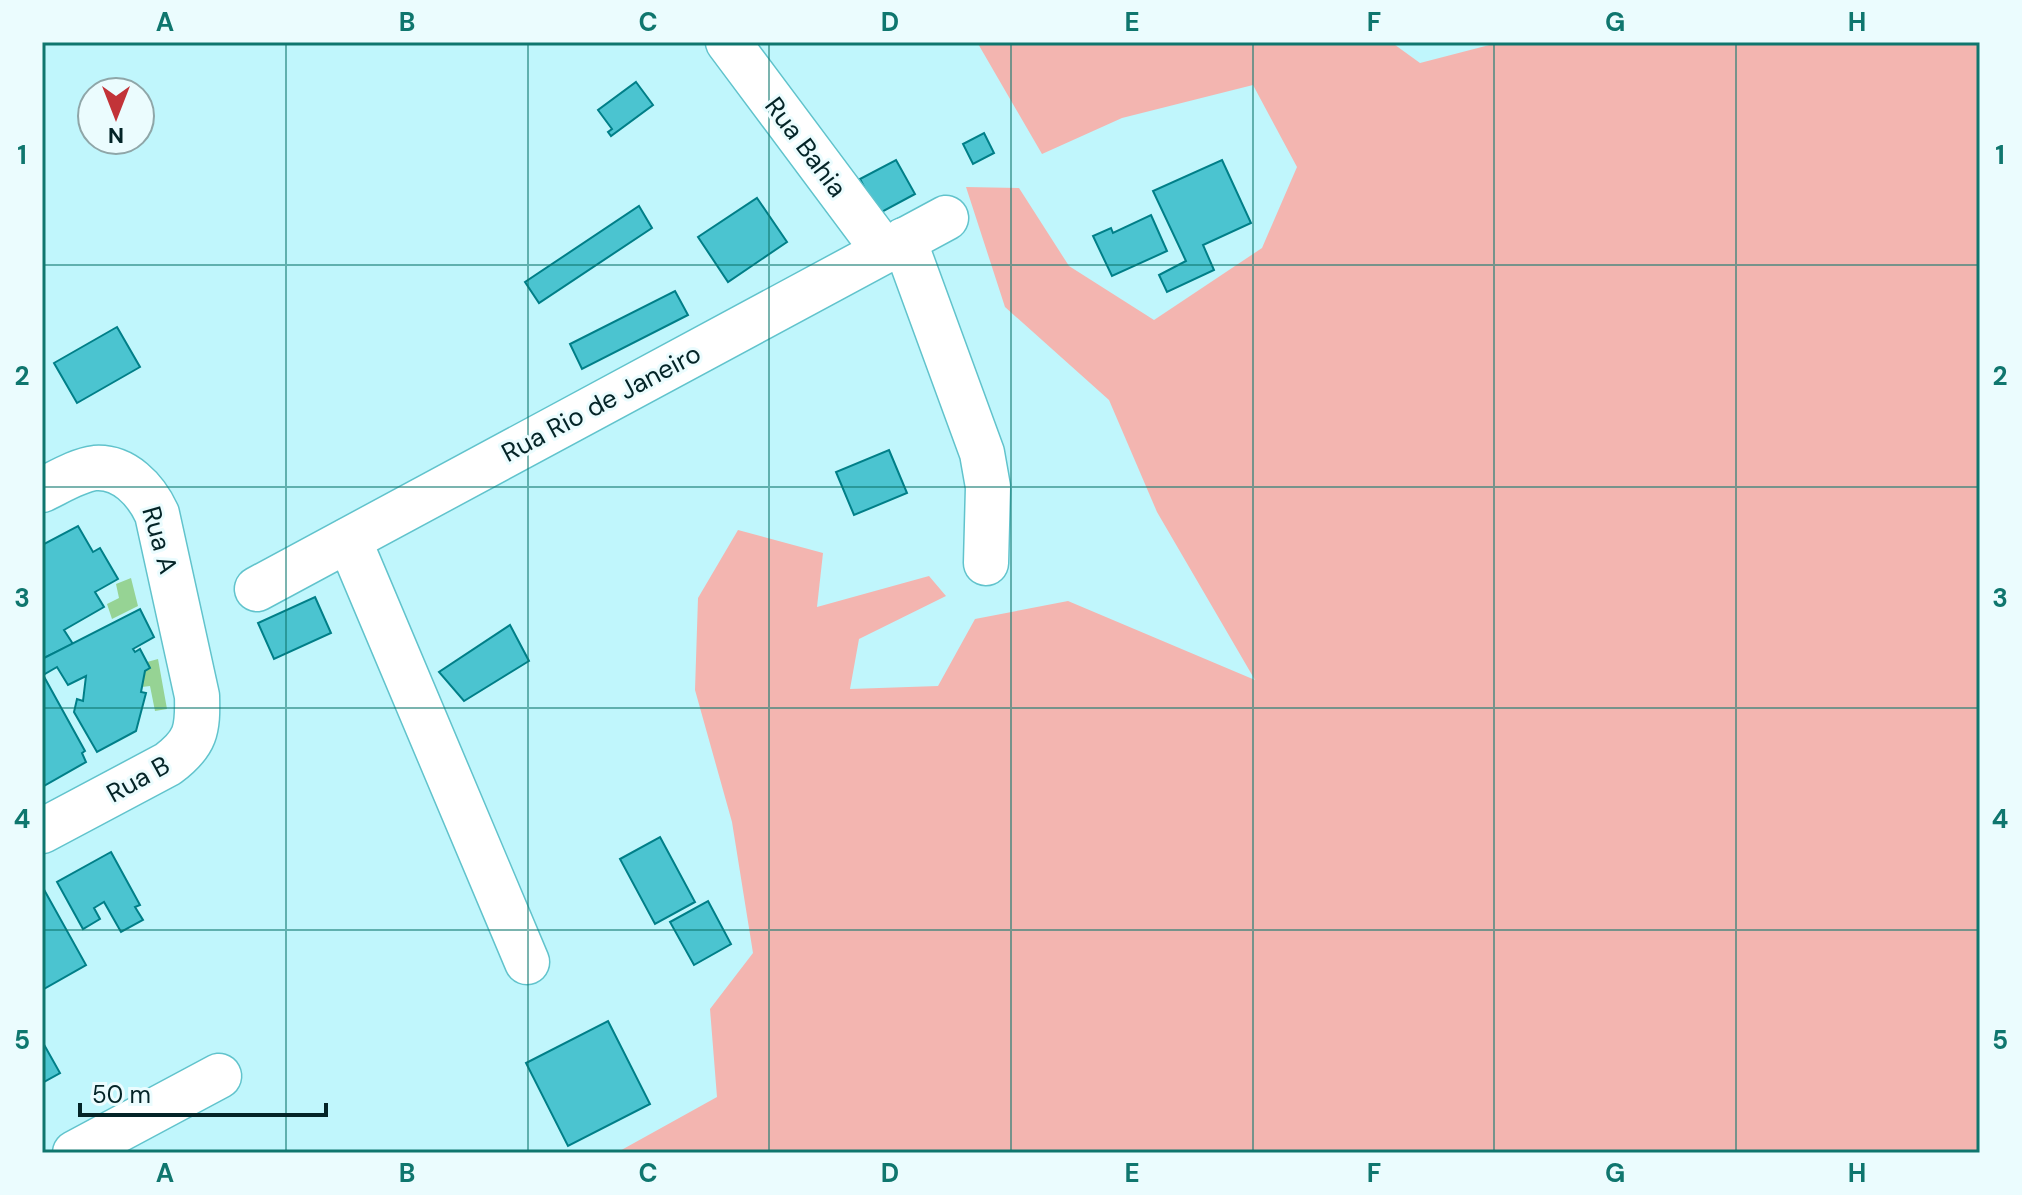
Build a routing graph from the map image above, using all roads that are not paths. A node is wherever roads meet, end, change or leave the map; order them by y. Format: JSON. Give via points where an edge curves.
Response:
{"nodes":[{"id":1,"x":728,"y":42,"type":"edge"},
{"id":2,"x":946,"y":218,"type":"dead end"},
{"id":3,"x":894,"y":246,"type":"junction"},
{"id":4,"x":42,"y":490,"type":"edge"},
{"id":5,"x":349,"y":540,"type":"junction"},
{"id":6,"x":986,"y":563,"type":"dead end"},
{"id":7,"x":257,"y":589,"type":"dead end"},
{"id":8,"x":178,"y":607,"type":"joint"},
{"id":9,"x":42,"y":831,"type":"edge"},
{"id":10,"x":527,"y":962,"type":"dead end"},
{"id":11,"x":219,"y":1076,"type":"dead end"},
{"id":12,"x":75,"y":1153,"type":"edge"}],
"edges":[{"from":1,"to":3,"type":"street","name":"Rua Bahia"},
{"from":2,"to":3,"type":"street","name":"Rua Rio de Janeiro"},
{"from":3,"to":5,"type":"street","name":"Rua Rio de Janeiro"},
{"from":3,"to":6,"type":"street","name":"Rua Bahia","via":[[982,453],[988,487]]},
{"from":4,"to":8,"type":"street","name":"Rua A","via":[[95,468],[125,475],[148,496],[157,514]]},
{"from":5,"to":7,"type":"street","name":"Rua Rio de Janeiro"},
{"from":5,"to":10,"type":"street"},
{"from":8,"to":9,"type":"street","name":"Rua B","via":[[197,696],[198,727],[186,750]]},
{"from":11,"to":12,"type":"street"}]}
